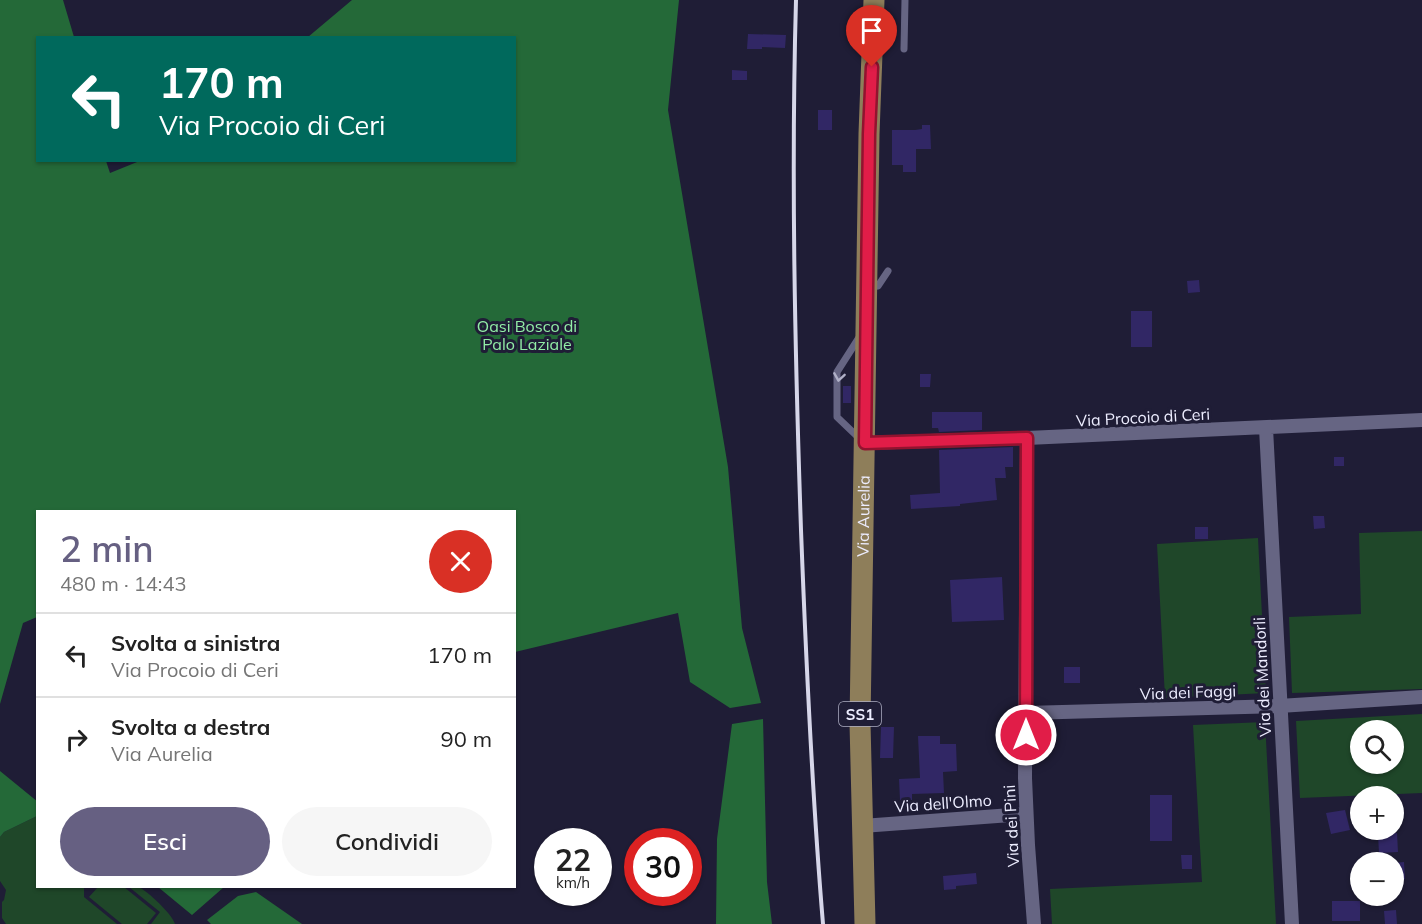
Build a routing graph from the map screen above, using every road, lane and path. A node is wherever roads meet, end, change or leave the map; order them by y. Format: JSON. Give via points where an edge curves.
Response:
{"nodes":[{"id":1,"x":861,"y":0,"type":"edge"},
{"id":2,"x":874,"y":0,"type":"edge"},
{"id":3,"x":905,"y":0,"type":"edge"},
{"id":4,"x":904,"y":50,"type":"dead end"},
{"id":5,"x":869,"y":134,"type":"junction"},
{"id":6,"x":888,"y":271,"type":"dead end"},
{"id":7,"x":867,"y":287,"type":"junction"},
{"id":8,"x":867,"y":327,"type":"junction"},
{"id":9,"x":1422,"y":420,"type":"edge"},
{"id":10,"x":1266,"y":428,"type":"junction"},
{"id":11,"x":1027,"y":438,"type":"junction"},
{"id":12,"x":865,"y":443,"type":"junction"},
{"id":13,"x":1422,"y":697,"type":"edge"},
{"id":14,"x":1279,"y":706,"type":"junction"},
{"id":15,"x":1026,"y":713,"type":"junction"},
{"id":16,"x":1026,"y":814,"type":"junction"},
{"id":17,"x":862,"y":826,"type":"junction"},
{"id":18,"x":865,"y":924,"type":"edge"},
{"id":19,"x":1034,"y":924,"type":"edge"},
{"id":20,"x":1292,"y":924,"type":"edge"}],
"edges":[{"from":1,"to":5,"type":"main road"},
{"from":2,"to":5,"type":"main road","name":"Via Aurelia","number":"SS1"},
{"from":3,"to":4,"type":"lane"},
{"from":5,"to":7,"type":"main road","name":"Via Aurelia","number":"SS1"},
{"from":6,"to":7,"type":"lane","via":[[878,286]]},
{"from":7,"to":8,"type":"main road","name":"Via Aurelia","number":"SS1"},
{"from":8,"to":12,"type":"main road","name":"Via Aurelia","number":"SS1"},
{"from":8,"to":12,"type":"lane","one_way":true,"via":[[837,372],[837,417]]},
{"from":9,"to":10,"type":"street","name":"Via Procoio di Ceri"},
{"from":10,"to":11,"type":"street","name":"Via Procoio di Ceri"},
{"from":10,"to":14,"type":"street","name":"Via dei Mandorli"},
{"from":11,"to":12,"type":"street","name":"Via Procoio di Ceri"},
{"from":11,"to":15,"type":"street","name":"Via dei Pini"},
{"from":12,"to":17,"type":"main road","name":"Via Aurelia","number":"SS1"},
{"from":13,"to":14,"type":"street","name":"Via dei Faggi"},
{"from":14,"to":15,"type":"street","name":"Via dei Faggi"},
{"from":14,"to":20,"type":"street","name":"Via dei Mandorli"},
{"from":15,"to":16,"type":"street","name":"Via dei Pini"},
{"from":16,"to":17,"type":"street","name":"Via dell'Olmo"},
{"from":16,"to":19,"type":"street","name":"Via dei Pini"},
{"from":17,"to":18,"type":"main road","name":"Via Aurelia","number":"SS1"}]}
